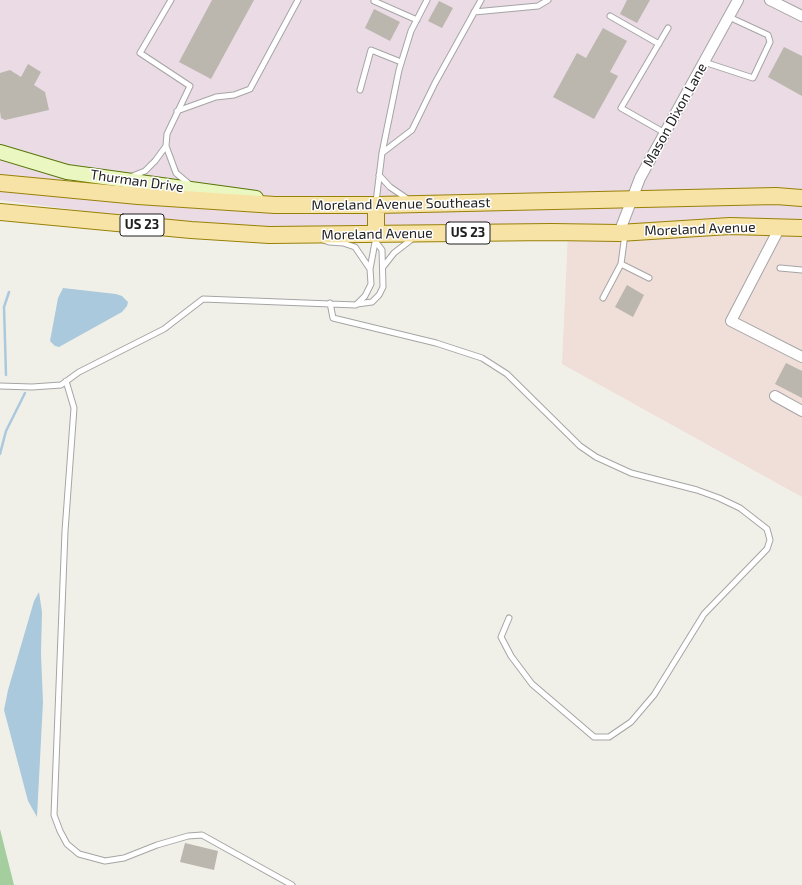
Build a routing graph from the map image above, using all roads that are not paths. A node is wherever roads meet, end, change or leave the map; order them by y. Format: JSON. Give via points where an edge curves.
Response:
{"nodes":[{"id":1,"x":171,"y":0,"type":"edge"},
{"id":2,"x":298,"y":0,"type":"edge"},
{"id":3,"x":427,"y":0,"type":"edge"},
{"id":4,"x":481,"y":0,"type":"edge"},
{"id":5,"x":548,"y":0,"type":"edge"},
{"id":6,"x":738,"y":0,"type":"edge"},
{"id":7,"x":770,"y":0,"type":"edge"},
{"id":8,"x":374,"y":1,"type":"edge"},
{"id":9,"x":474,"y":12,"type":"junction"},
{"id":10,"x":610,"y":16,"type":"dead end"},
{"id":11,"x":802,"y":16,"type":"edge"},
{"id":12,"x":729,"y":17,"type":"junction"},
{"id":13,"x":417,"y":20,"type":"junction"},
{"id":14,"x":668,"y":28,"type":"dead end"},
{"id":15,"x":659,"y":44,"type":"junction"},
{"id":16,"x":401,"y":62,"type":"junction"},
{"id":17,"x":704,"y":62,"type":"junction"},
{"id":18,"x":360,"y":90,"type":"dead end"},
{"id":19,"x":177,"y":111,"type":"junction"},
{"id":20,"x":665,"y":133,"type":"junction"},
{"id":21,"x":166,"y":146,"type":"junction"},
{"id":22,"x":0,"y":152,"type":"edge"},
{"id":23,"x":382,"y":153,"type":"junction"},
{"id":24,"x":380,"y":175,"type":"junction"},
{"id":25,"x":123,"y":179,"type":"junction"},
{"id":26,"x":0,"y":183,"type":"edge"},
{"id":27,"x":194,"y":189,"type":"junction"},
{"id":28,"x":802,"y":198,"type":"edge"},
{"id":29,"x":632,"y":199,"type":"junction"},
{"id":30,"x":419,"y":204,"type":"junction"},
{"id":31,"x":275,"y":205,"type":"junction"},
{"id":32,"x":376,"y":205,"type":"junction"},
{"id":33,"x":0,"y":212,"type":"edge"},
{"id":34,"x":780,"y":227,"type":"junction"},
{"id":35,"x":802,"y":228,"type":"edge"},
{"id":36,"x":420,"y":233,"type":"junction"},
{"id":37,"x":622,"y":233,"type":"junction"},
{"id":38,"x":309,"y":234,"type":"junction"},
{"id":39,"x":376,"y":238,"type":"junction"},
{"id":40,"x":621,"y":264,"type":"junction"},
{"id":41,"x":383,"y":267,"type":"junction"},
{"id":42,"x":780,"y":268,"type":"dead end"},
{"id":43,"x":370,"y":269,"type":"junction"},
{"id":44,"x":802,"y":270,"type":"edge"},
{"id":45,"x":649,"y":278,"type":"dead end"},
{"id":46,"x":603,"y":298,"type":"dead end"},
{"id":47,"x":330,"y":303,"type":"junction"},
{"id":48,"x":356,"y":305,"type":"junction"},
{"id":49,"x":802,"y":357,"type":"edge"},
{"id":50,"x":66,"y":381,"type":"junction"},
{"id":51,"x":0,"y":386,"type":"edge"},
{"id":52,"x":775,"y":396,"type":"dead end"},
{"id":53,"x":802,"y":411,"type":"edge"},
{"id":54,"x":509,"y":618,"type":"dead end"},
{"id":55,"x":292,"y":885,"type":"edge"}],
"edges":[{"from":1,"to":19,"type":"lane","via":[[140,53],[190,86]]},
{"from":2,"to":19,"type":"lane","via":[[250,89],[216,97]]},
{"from":3,"to":13,"type":"lane"},
{"from":4,"to":9,"type":"lane"},
{"from":5,"to":9,"type":"lane","via":[[538,6]]},
{"from":6,"to":12,"type":"street","name":"Mason Dixon Lane"},
{"from":7,"to":11,"type":"street"},
{"from":8,"to":13,"type":"lane"},
{"from":9,"to":23,"type":"lane","via":[[412,130]]},
{"from":10,"to":15,"type":"lane"},
{"from":12,"to":17,"type":"street","name":"Mason Dixon Lane"},
{"from":12,"to":17,"type":"lane","via":[[768,35],[770,42],[753,78]]},
{"from":13,"to":16,"type":"lane"},
{"from":14,"to":15,"type":"lane"},
{"from":15,"to":20,"type":"lane","via":[[621,108]]},
{"from":16,"to":18,"type":"lane","via":[[372,50]]},
{"from":16,"to":23,"type":"lane"},
{"from":17,"to":20,"type":"street","name":"Mason Dixon Lane"},
{"from":19,"to":21,"type":"lane","via":[[167,134]]},
{"from":20,"to":29,"type":"street","name":"Mason Dixon Lane","via":[[640,178]]},
{"from":21,"to":25,"type":"lane","via":[[145,171]]},
{"from":21,"to":27,"type":"lane","via":[[176,173]]},
{"from":22,"to":25,"type":"main road","name":"Thurman Drive","via":[[67,172]]},
{"from":23,"to":24,"type":"lane"},
{"from":24,"to":30,"type":"lane","via":[[398,194]]},
{"from":24,"to":32,"type":"lane"},
{"from":25,"to":27,"type":"main road","name":"Thurman Drive"},
{"from":26,"to":31,"type":"main road","name":"Moreland Avenue Southeast","number":"US 23"},
{"from":27,"to":31,"type":"main road","name":"Thurman Drive","via":[[252,196]]},
{"from":28,"to":29,"type":"main road","name":"Moreland Avenue Southeast","number":"US 23","via":[[776,196]]},
{"from":29,"to":30,"type":"main road","name":"Moreland Avenue Southeast","number":"US 23"},
{"from":29,"to":37,"type":"street","name":"Mason Dixon Lane"},
{"from":30,"to":32,"type":"main road","name":"Moreland Avenue Southeast","number":"US 23"},
{"from":31,"to":32,"type":"main road","name":"Moreland Avenue Southeast","number":"US 23"},
{"from":32,"to":39,"type":"main road"},
{"from":33,"to":38,"type":"main road","name":"Moreland Avenue","number":"US 23","via":[[191,230],[269,235]]},
{"from":34,"to":35,"type":"main road","name":"Moreland Avenue","number":"US 23"},
{"from":34,"to":37,"type":"main road","name":"Moreland Avenue","number":"US 23","via":[[730,226]]},
{"from":34,"to":49,"type":"street","via":[[731,321]]},
{"from":36,"to":37,"type":"main road","name":"Moreland Avenue","number":"US 23"},
{"from":36,"to":39,"type":"main road","name":"Moreland Avenue","number":"US 23"},
{"from":36,"to":41,"type":"lane","via":[[394,253]]},
{"from":37,"to":40,"type":"lane"},
{"from":38,"to":39,"type":"main road","name":"Moreland Avenue","number":"US 23"},
{"from":38,"to":43,"type":"lane","via":[[329,242],[355,247]]},
{"from":39,"to":41,"type":"lane","via":[[382,250]]},
{"from":39,"to":43,"type":"lane"},
{"from":40,"to":45,"type":"lane"},
{"from":40,"to":46,"type":"lane"},
{"from":41,"to":48,"type":"lane","via":[[383,287],[379,295],[372,302]]},
{"from":42,"to":44,"type":"lane"},
{"from":43,"to":48,"type":"lane","via":[[372,278],[365,296]]},
{"from":47,"to":48,"type":"lane"},
{"from":47,"to":50,"type":"lane","via":[[203,299],[164,329]]},
{"from":47,"to":54,"type":"lane","via":[[334,318],[436,343],[482,358],[507,374],[580,446],[596,457],[631,473],[719,498],[740,508],[767,529],[770,540],[767,549],[704,614],[672,669],[650,700],[631,722],[609,736],[594,737],[532,684],[511,656],[501,637]]},
{"from":50,"to":51,"type":"lane","via":[[61,385]]},
{"from":50,"to":55,"type":"lane","via":[[74,408],[65,531],[54,816],[60,831],[67,844],[79,854],[105,861],[124,858],[157,844],[202,835]]},
{"from":52,"to":53,"type":"street"}]}
